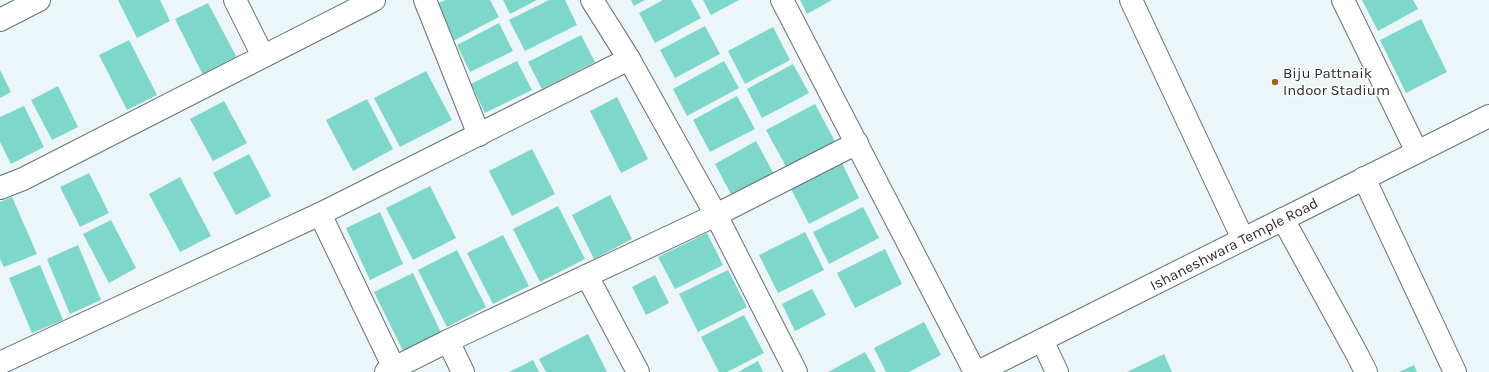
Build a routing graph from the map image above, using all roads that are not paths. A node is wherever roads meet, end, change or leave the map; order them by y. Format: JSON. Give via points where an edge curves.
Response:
{"nodes":[{"id":1,"x":39,"y":0,"type":"edge"},
{"id":2,"x":235,"y":0,"type":"edge"},
{"id":3,"x":374,"y":0,"type":"edge"},
{"id":4,"x":425,"y":0,"type":"edge"},
{"id":5,"x":592,"y":0,"type":"edge"},
{"id":6,"x":782,"y":0,"type":"edge"},
{"id":7,"x":1131,"y":0,"type":"edge"},
{"id":8,"x":1343,"y":0,"type":"edge"},
{"id":9,"x":0,"y":20,"type":"edge"},
{"id":10,"x":263,"y":56,"type":"junction"},
{"id":11,"x":629,"y":59,"type":"junction"},
{"id":12,"x":1489,"y":116,"type":"edge"},
{"id":13,"x":479,"y":135,"type":"junction"},
{"id":14,"x":857,"y":143,"type":"junction"},
{"id":15,"x":1417,"y":152,"type":"junction"},
{"id":16,"x":1364,"y":178,"type":"junction"},
{"id":17,"x":0,"y":188,"type":"edge"},
{"id":18,"x":320,"y":214,"type":"junction"},
{"id":19,"x":716,"y":215,"type":"junction"},
{"id":20,"x":1283,"y":219,"type":"junction"},
{"id":21,"x":1243,"y":239,"type":"junction"},
{"id":22,"x":587,"y":276,"type":"junction"},
{"id":23,"x":448,"y":340,"type":"junction"},
{"id":24,"x":1042,"y":340,"type":"junction"},
{"id":25,"x":0,"y":363,"type":"edge"},
{"id":26,"x":390,"y":370,"type":"edge"},
{"id":27,"x":463,"y":372,"type":"edge"},
{"id":28,"x":638,"y":372,"type":"edge"},
{"id":29,"x":796,"y":372,"type":"edge"},
{"id":30,"x":975,"y":372,"type":"edge"},
{"id":31,"x":978,"y":372,"type":"edge"},
{"id":32,"x":1058,"y":372,"type":"edge"},
{"id":33,"x":1366,"y":372,"type":"edge"},
{"id":34,"x":1455,"y":372,"type":"edge"}],
"edges":[{"from":1,"to":9,"type":"street"},
{"from":2,"to":10,"type":"street"},
{"from":3,"to":10,"type":"street"},
{"from":4,"to":13,"type":"street"},
{"from":5,"to":11,"type":"street"},
{"from":6,"to":14,"type":"street"},
{"from":7,"to":21,"type":"street"},
{"from":8,"to":15,"type":"street"},
{"from":10,"to":17,"type":"street","via":[[23,179]]},
{"from":11,"to":13,"type":"street"},
{"from":11,"to":19,"type":"street"},
{"from":12,"to":15,"type":"street","name":"Ishaneshwara Temple Road"},
{"from":13,"to":18,"type":"street"},
{"from":14,"to":19,"type":"street"},
{"from":14,"to":30,"type":"street"},
{"from":15,"to":16,"type":"street","name":"Ishaneshwara Temple Road"},
{"from":16,"to":20,"type":"street","name":"Ishaneshwara Temple Road"},
{"from":16,"to":34,"type":"street"},
{"from":18,"to":25,"type":"street"},
{"from":18,"to":26,"type":"street"},
{"from":19,"to":22,"type":"street"},
{"from":19,"to":29,"type":"street"},
{"from":20,"to":21,"type":"street","name":"Ishaneshwara Temple Road"},
{"from":20,"to":33,"type":"street"},
{"from":21,"to":24,"type":"street","name":"Ishaneshwara Temple Road"},
{"from":22,"to":23,"type":"street"},
{"from":22,"to":28,"type":"street"},
{"from":23,"to":26,"type":"street"},
{"from":23,"to":27,"type":"street"},
{"from":24,"to":31,"type":"street","name":"Ishaneshwara Temple Road"},
{"from":24,"to":32,"type":"street"}]}
